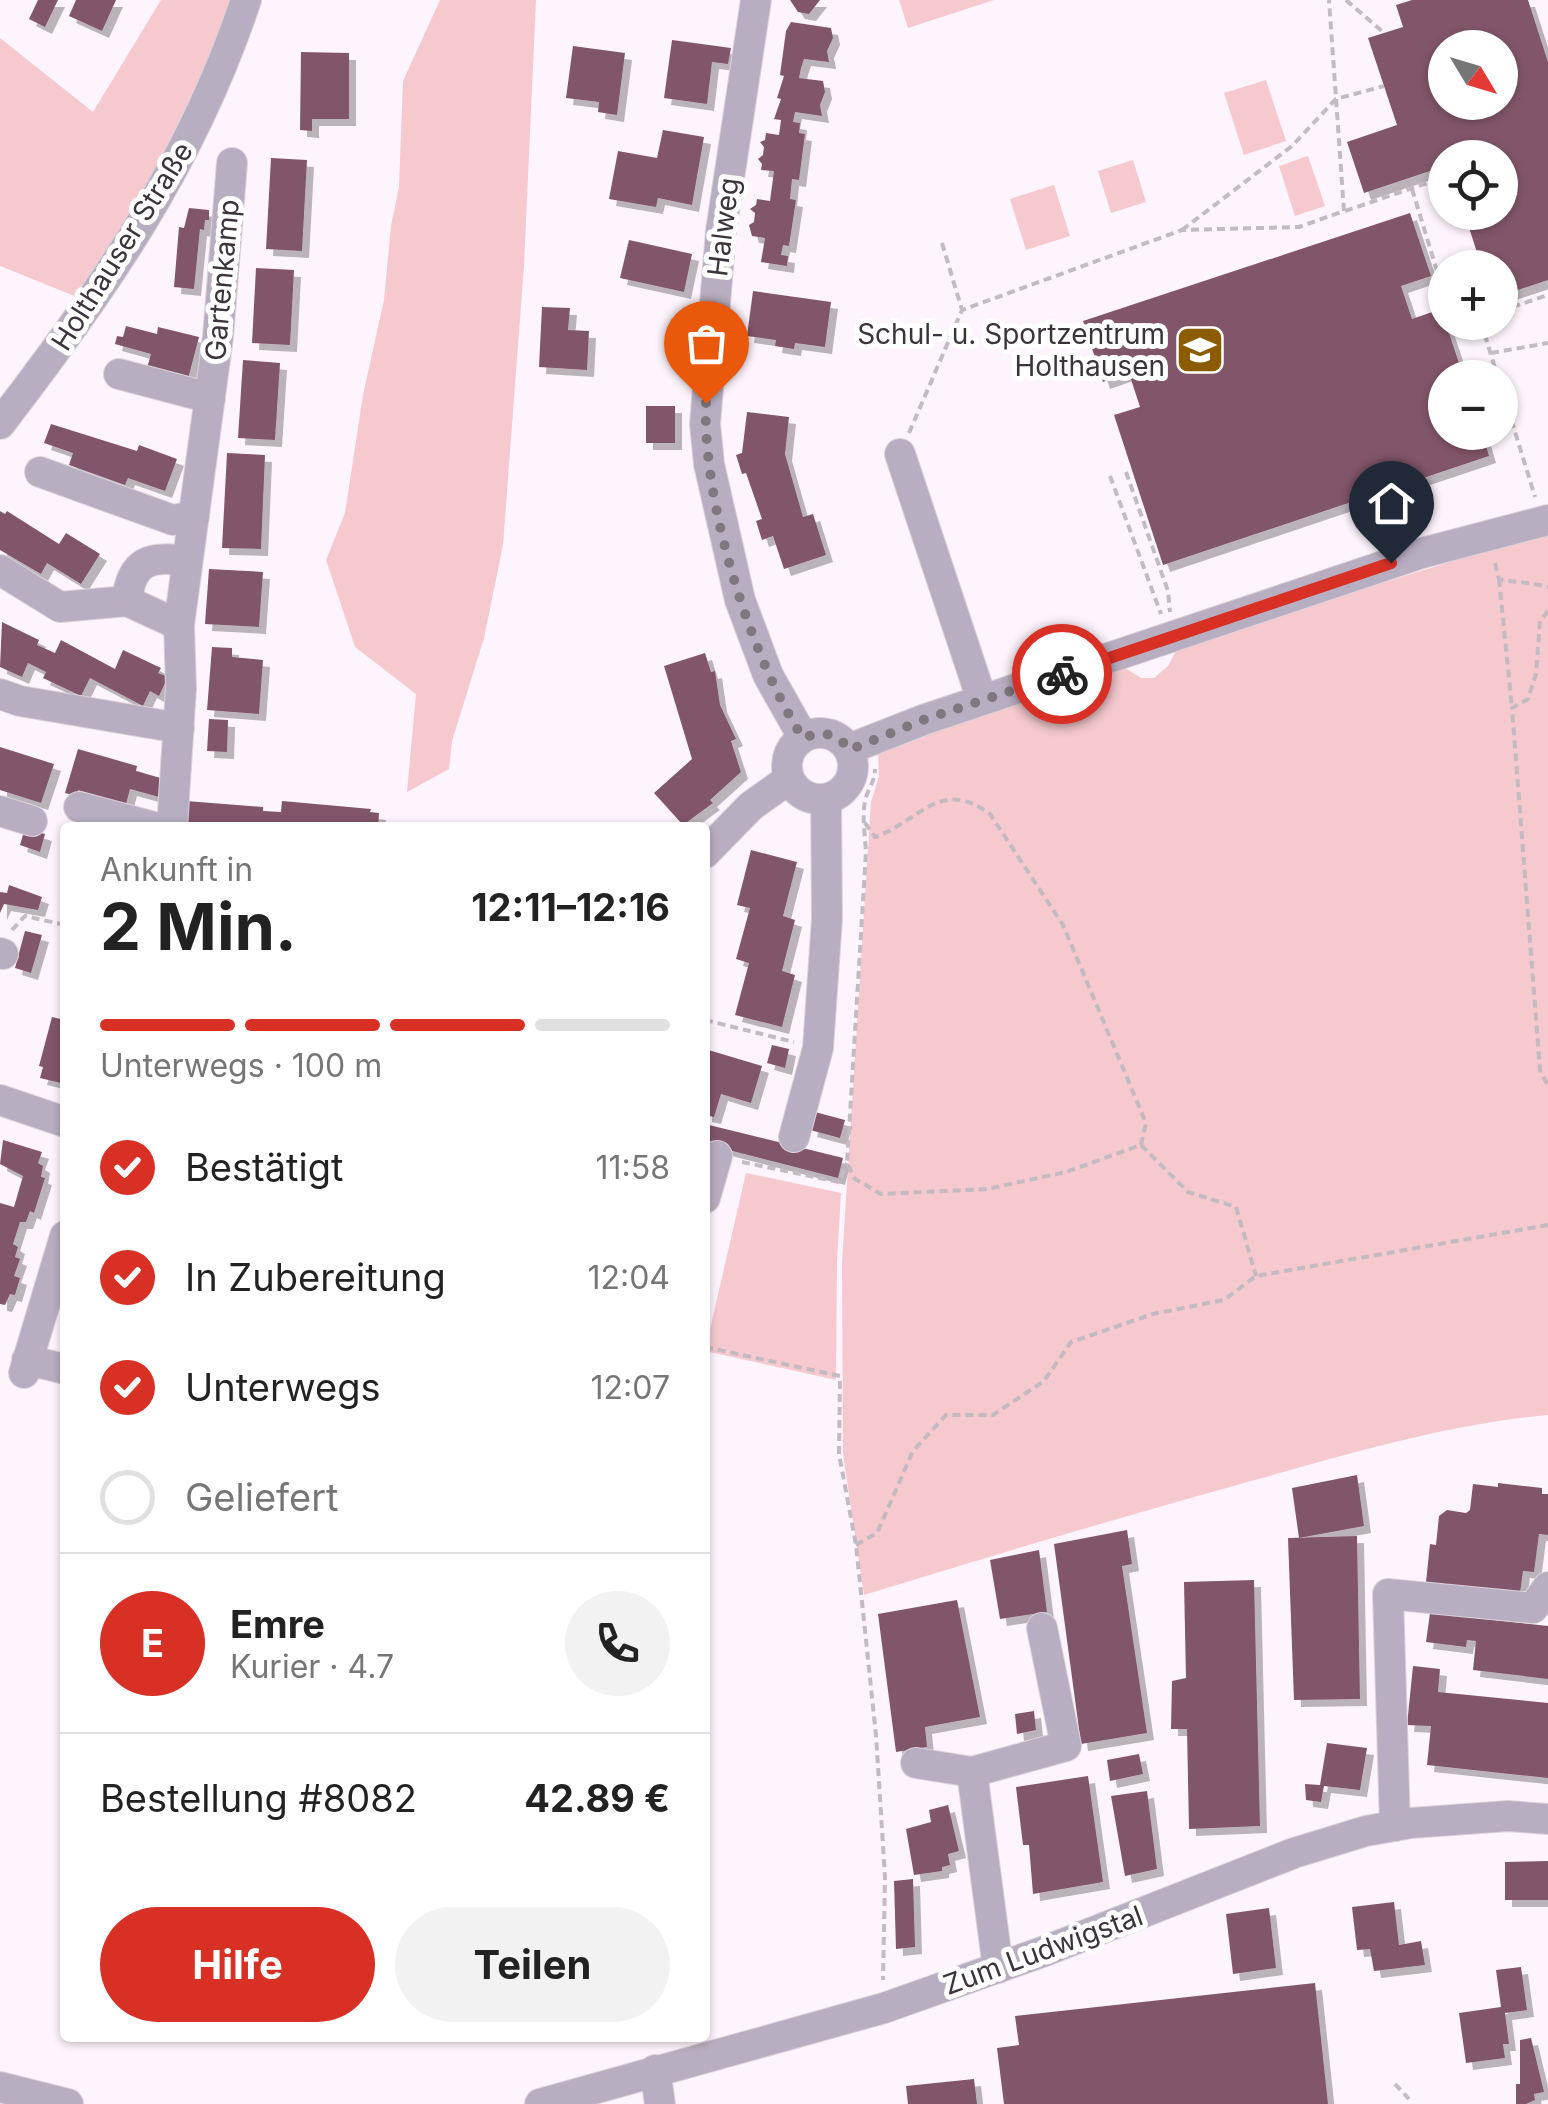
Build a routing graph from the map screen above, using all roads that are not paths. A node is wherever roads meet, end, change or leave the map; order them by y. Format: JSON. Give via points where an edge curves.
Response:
{"nodes":[{"id":1,"x":246,"y":0,"type":"edge"},
{"id":2,"x":756,"y":0,"type":"edge"},
{"id":3,"x":232,"y":163,"type":"dead end"},
{"id":4,"x":119,"y":374,"type":"dead end"},
{"id":5,"x":210,"y":398,"type":"junction"},
{"id":6,"x":0,"y":424,"type":"edge"},
{"id":7,"x":900,"y":454,"type":"road end"},
{"id":8,"x":40,"y":472,"type":"dead end"},
{"id":9,"x":194,"y":516,"type":"junction"},
{"id":10,"x":1545,"y":520,"type":"edge"},
{"id":11,"x":186,"y":561,"type":"junction"},
{"id":12,"x":0,"y":570,"type":"edge"},
{"id":13,"x":127,"y":601,"type":"junction"},
{"id":14,"x":180,"y":625,"type":"junction"},
{"id":15,"x":0,"y":694,"type":"edge"},
{"id":16,"x":982,"y":700,"type":"junction"},
{"id":17,"x":179,"y":728,"type":"junction"},
{"id":18,"x":803,"y":738,"type":"junction"},
{"id":19,"x":861,"y":744,"type":"junction"},
{"id":20,"x":788,"y":778,"type":"junction"},
{"id":21,"x":826,"y":799,"type":"junction"},
{"id":22,"x":80,"y":807,"type":"dead end"},
{"id":23,"x":0,"y":811,"type":"edge"},
{"id":24,"x":32,"y":821,"type":"dead end"},
{"id":25,"x":136,"y":822,"type":"edge"},
{"id":26,"x":172,"y":822,"type":"edge"},
{"id":27,"x":710,"y":849,"type":"edge"},
{"id":28,"x":0,"y":1100,"type":"edge"},
{"id":29,"x":60,"y":1120,"type":"edge"},
{"id":30,"x":794,"y":1137,"type":"dead end"},
{"id":31,"x":717,"y":1156,"type":"road end"},
{"id":32,"x":710,"y":1180,"type":"edge"},
{"id":33,"x":60,"y":1253,"type":"edge"},
{"id":34,"x":60,"y":1369,"type":"edge"},
{"id":35,"x":1548,"y":1586,"type":"edge"},
{"id":36,"x":1042,"y":1628,"type":"dead end"},
{"id":37,"x":916,"y":1763,"type":"dead end"},
{"id":38,"x":972,"y":1772,"type":"junction"},
{"id":39,"x":1548,"y":1820,"type":"edge"},
{"id":40,"x":1395,"y":1826,"type":"junction"},
{"id":41,"x":998,"y":1968,"type":"junction"},
{"id":42,"x":638,"y":2085,"type":"edge"},
{"id":43,"x":5,"y":2094,"type":"edge"},
{"id":44,"x":48,"y":2102,"type":"edge"},
{"id":45,"x":540,"y":2104,"type":"edge"},
{"id":46,"x":660,"y":2104,"type":"edge"}],
"edges":[{"from":1,"to":6,"type":"street","name":"Holthauser Straße","via":[[198,124],[155,204]]},
{"from":2,"to":18,"type":"street","name":"Halweg","via":[[720,231],[705,424],[740,600],[768,675]]},
{"from":3,"to":5,"type":"street","name":"Gartenkamp"},
{"from":4,"to":5,"type":"street","name":"Gartenkamp"},
{"from":5,"to":9,"type":"street","name":"Gartenkamp"},
{"from":7,"to":16,"type":"street"},
{"from":8,"to":9,"type":"street","via":[[172,520]]},
{"from":9,"to":11,"type":"street","name":"Gartenkamp"},
{"from":10,"to":16,"type":"street"},
{"from":11,"to":13,"type":"street","via":[[146,562],[129,582]]},
{"from":11,"to":14,"type":"street","name":"Gartenkamp"},
{"from":12,"to":13,"type":"street","via":[[60,608]]},
{"from":13,"to":14,"type":"street"},
{"from":14,"to":17,"type":"street","name":"Gartenkamp"},
{"from":15,"to":17,"type":"street"},
{"from":16,"to":19,"type":"street"},
{"from":17,"to":26,"type":"street","name":"Gartenkamp"},
{"from":18,"to":19,"type":"street","via":[[815,733]]},
{"from":18,"to":20,"type":"street","via":[[787,762]]},
{"from":19,"to":21,"type":"street","via":[[851,780]]},
{"from":20,"to":21,"type":"street","via":[[800,794]]},
{"from":20,"to":27,"type":"street"},
{"from":21,"to":30,"type":"street","via":[[818,1048]]},
{"from":22,"to":25,"type":"street"},
{"from":23,"to":24,"type":"street"},
{"from":28,"to":29,"type":"street"},
{"from":31,"to":32,"type":"street"},
{"from":33,"to":34,"type":"street","via":[[26,1366]]},
{"from":35,"to":40,"type":"street","via":[[1533,1608],[1388,1594]]},
{"from":36,"to":38,"type":"street","via":[[1066,1746]]},
{"from":37,"to":38,"type":"street"},
{"from":38,"to":41,"type":"street"},
{"from":39,"to":40,"type":"street","name":"Zum Ludwigstal","via":[[1508,1816]]},
{"from":40,"to":41,"type":"street","name":"Zum Ludwigstal","via":[[1294,1854]]},
{"from":41,"to":42,"type":"street","name":"Zum Ludwigstal"},
{"from":42,"to":45,"type":"street","name":"Zum Ludwigstal"},
{"from":42,"to":46,"type":"street"},
{"from":43,"to":44,"type":"street"}]}
